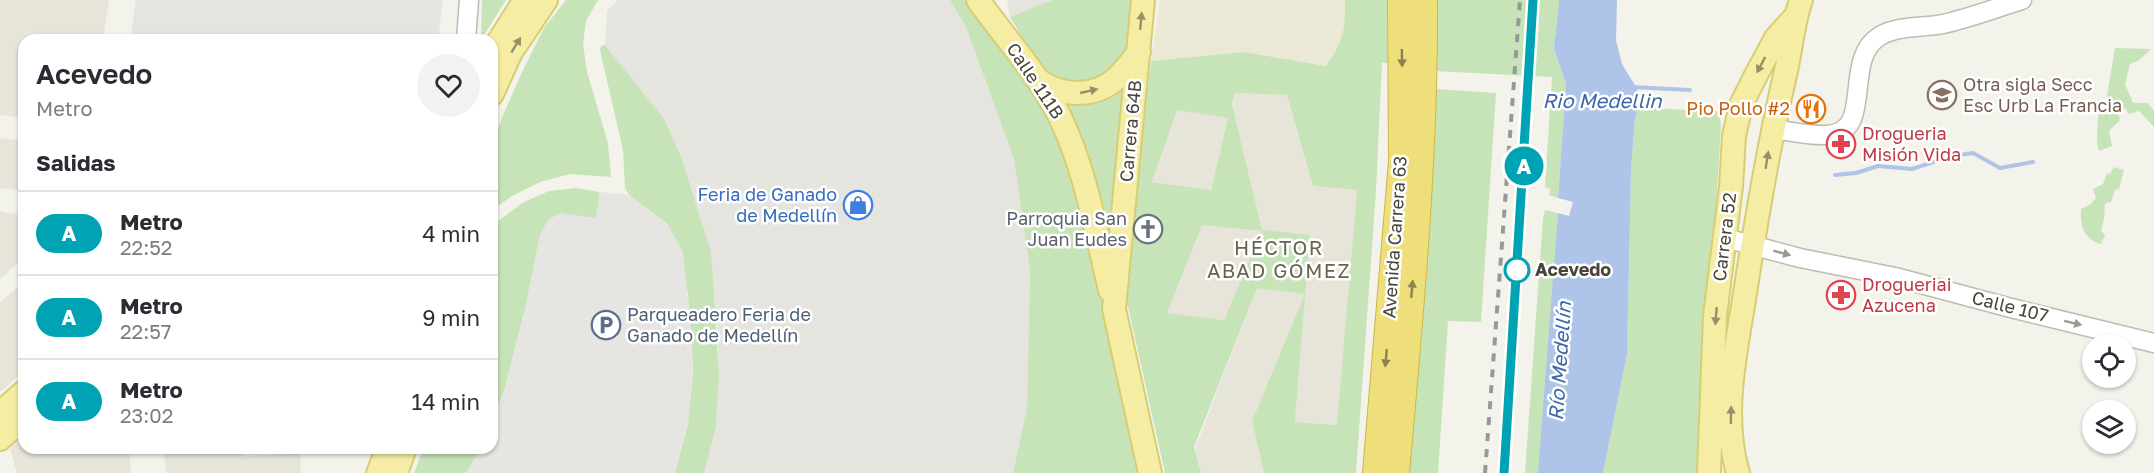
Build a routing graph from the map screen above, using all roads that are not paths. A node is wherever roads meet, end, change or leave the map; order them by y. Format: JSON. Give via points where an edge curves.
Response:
{"nodes":[{"id":1,"x":469,"y":0,"type":"edge"},
{"id":2,"x":525,"y":0,"type":"edge"},
{"id":3,"x":546,"y":0,"type":"edge"},
{"id":4,"x":978,"y":0,"type":"edge"},
{"id":5,"x":1143,"y":0,"type":"edge"},
{"id":6,"x":1401,"y":0,"type":"edge"},
{"id":7,"x":1424,"y":0,"type":"edge"},
{"id":8,"x":2022,"y":0,"type":"edge"},
{"id":9,"x":1798,"y":9,"type":"edge"},
{"id":10,"x":466,"y":34,"type":"edge"},
{"id":11,"x":498,"y":43,"type":"edge"},
{"id":12,"x":1139,"y":52,"type":"junction"},
{"id":13,"x":1035,"y":77,"type":"junction"},
{"id":14,"x":498,"y":81,"type":"edge"},
{"id":15,"x":1772,"y":129,"type":"junction"},
{"id":16,"x":1731,"y":187,"type":"junction"},
{"id":17,"x":1761,"y":195,"type":"junction"},
{"id":18,"x":1725,"y":238,"type":"junction"},
{"id":19,"x":1752,"y":245,"type":"junction"},
{"id":20,"x":1114,"y":309,"type":"junction"},
{"id":21,"x":2154,"y":343,"type":"edge"},
{"id":22,"x":18,"y":397,"type":"edge"},
{"id":23,"x":0,"y":413,"type":"edge"},
{"id":24,"x":18,"y":423,"type":"edge"},
{"id":25,"x":0,"y":439,"type":"edge"},
{"id":26,"x":386,"y":454,"type":"edge"},
{"id":27,"x":403,"y":454,"type":"edge"},
{"id":28,"x":378,"y":473,"type":"edge"},
{"id":29,"x":396,"y":473,"type":"edge"},
{"id":30,"x":1150,"y":473,"type":"edge"},
{"id":31,"x":1376,"y":473,"type":"edge"},
{"id":32,"x":1396,"y":473,"type":"edge"},
{"id":33,"x":1708,"y":473,"type":"edge"},
{"id":34,"x":1738,"y":473,"type":"edge"}],
"edges":[{"from":1,"to":10,"type":"street"},
{"from":2,"to":11,"type":"main road"},
{"from":14,"to":3,"type":"main road","one_way":true,"via":[[511,52]]},
{"from":4,"to":13,"type":"main road","name":"Calle 111B"},
{"from":12,"to":5,"type":"main road","name":"Carrera 64B","one_way":true},
{"from":6,"to":31,"type":"highway","name":"Avenida Carrera 63","one_way":true,"via":[[1402,161]]},
{"from":32,"to":7,"type":"highway","name":"Avenida Carrera 63","one_way":true,"via":[[1421,162]]},
{"from":8,"to":15,"type":"street","via":[[1953,21],[1882,35],[1864,53],[1856,105],[1846,128],[1827,135]]},
{"from":9,"to":15,"type":"main road","name":"Carrera 52"},
{"from":9,"to":16,"type":"main road","name":"Carrera 52","one_way":true,"via":[[1776,38],[1741,105],[1734,136]]},
{"from":13,"to":12,"type":"main road","one_way":true,"via":[[1052,89],[1092,91],[1117,78]]},
{"from":12,"to":20,"type":"main road","name":"Carrera 64B"},
{"from":13,"to":20,"type":"main road","name":"Calle 111B","via":[[1060,116],[1075,153]]},
{"from":17,"to":15,"type":"main road","name":"Carrera 52","one_way":true},
{"from":16,"to":17,"type":"main road"},
{"from":16,"to":18,"type":"main road","name":"Carrera 52"},
{"from":17,"to":19,"type":"main road","name":"Carrera 52"},
{"from":18,"to":19,"type":"street","name":"Calle 107"},
{"from":18,"to":33,"type":"main road","name":"Carrera 52","one_way":true,"via":[[1715,316]]},
{"from":19,"to":21,"type":"street","name":"Calle 107","one_way":true},
{"from":34,"to":19,"type":"main road","name":"Carrera 52","one_way":true,"via":[[1730,434],[1731,393]]},
{"from":20,"to":30,"type":"main road","name":"Carrera 64B"},
{"from":22,"to":23,"type":"main road"},
{"from":24,"to":25,"type":"main road"},
{"from":26,"to":28,"type":"main road"},
{"from":27,"to":29,"type":"main road"}]}
